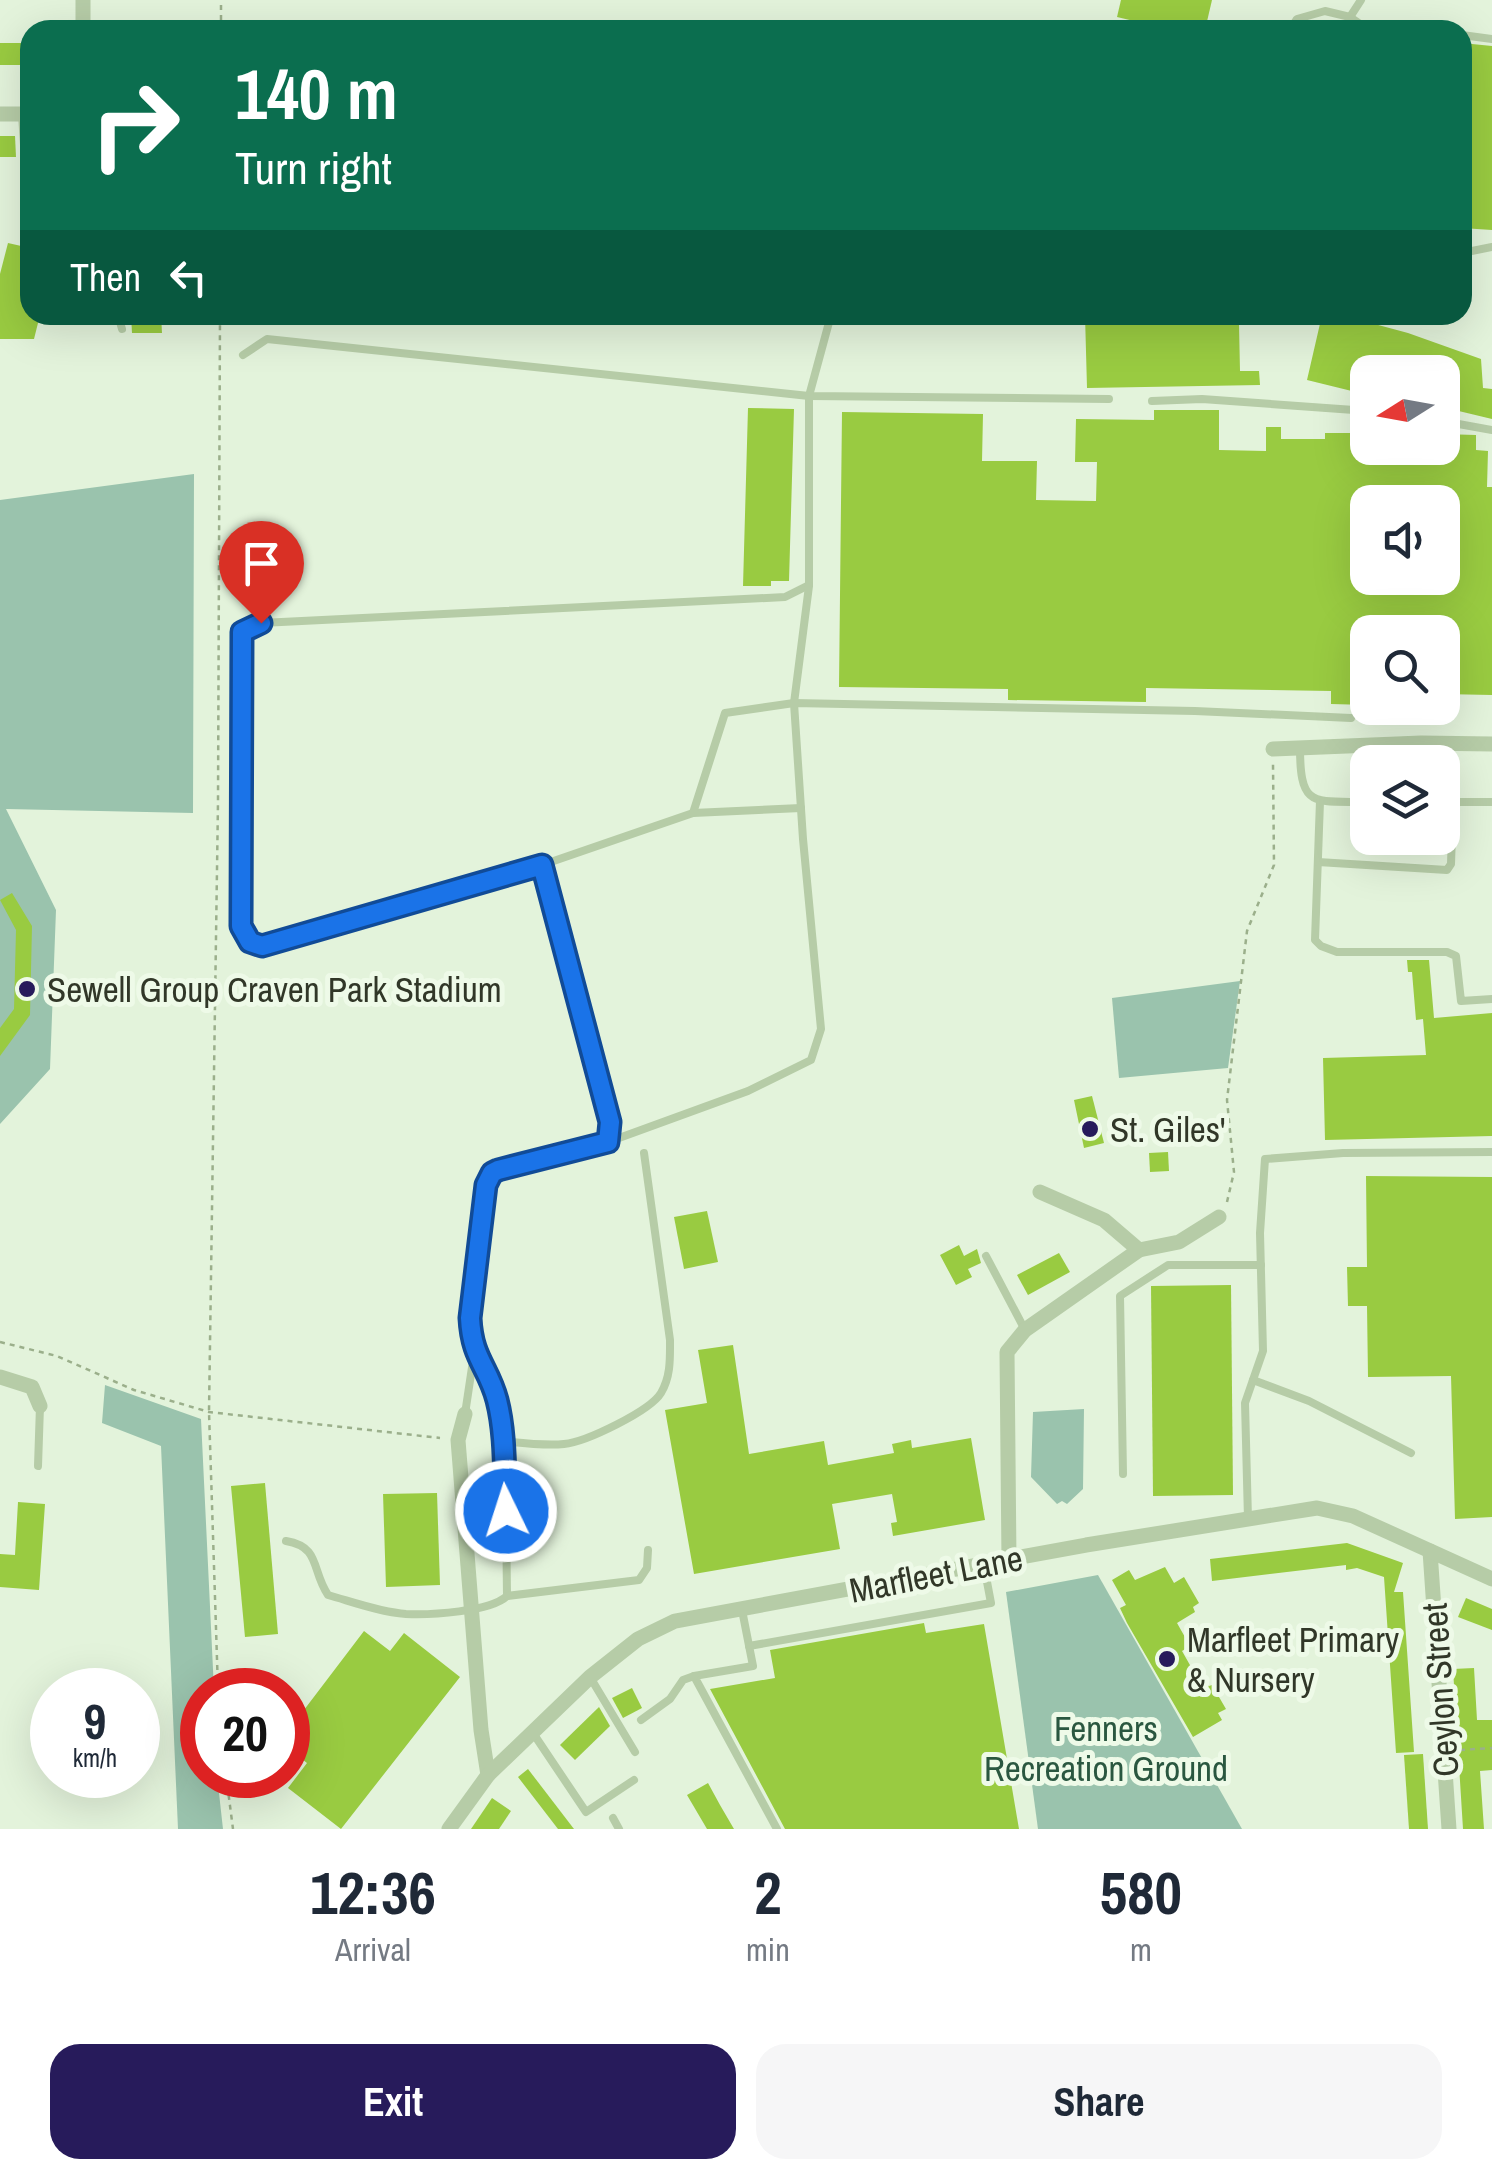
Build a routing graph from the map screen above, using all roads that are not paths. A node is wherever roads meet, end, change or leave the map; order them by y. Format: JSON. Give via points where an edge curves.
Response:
{"nodes":[{"id":1,"x":1361,"y":0,"type":"edge"},
{"id":2,"x":1350,"y":17,"type":"junction"},
{"id":3,"x":1296,"y":20,"type":"edge"},
{"id":4,"x":1355,"y":20,"type":"edge"},
{"id":5,"x":121,"y":325,"type":"edge"},
{"id":6,"x":828,"y":325,"type":"edge"},
{"id":7,"x":122,"y":330,"type":"dead end"},
{"id":8,"x":243,"y":355,"type":"dead end"},
{"id":9,"x":809,"y":396,"type":"junction"},
{"id":10,"x":1109,"y":400,"type":"dead end"},
{"id":11,"x":1152,"y":401,"type":"dead end"},
{"id":12,"x":1350,"y":409,"type":"edge"},
{"id":13,"x":1460,"y":424,"type":"edge"},
{"id":14,"x":1492,"y":430,"type":"edge"},
{"id":15,"x":809,"y":585,"type":"junction"},
{"id":16,"x":794,"y":703,"type":"junction"},
{"id":17,"x":1350,"y":718,"type":"edge"},
{"id":18,"x":1492,"y":744,"type":"edge"},
{"id":19,"x":1300,"y":747,"type":"junction"},
{"id":20,"x":1273,"y":748,"type":"road end"},
{"id":21,"x":1320,"y":801,"type":"junction"},
{"id":22,"x":1350,"y":802,"type":"edge"},
{"id":23,"x":1460,"y":802,"type":"edge"},
{"id":24,"x":1492,"y":802,"type":"edge"},
{"id":25,"x":801,"y":808,"type":"junction"},
{"id":26,"x":693,"y":813,"type":"junction"},
{"id":27,"x":1451,"y":855,"type":"edge"},
{"id":28,"x":1318,"y":862,"type":"junction"},
{"id":29,"x":542,"y":865,"type":"junction"},
{"id":30,"x":1492,"y":1000,"type":"edge"},
{"id":31,"x":608,"y":1142,"type":"junction"},
{"id":32,"x":1492,"y":1152,"type":"edge"},
{"id":33,"x":644,"y":1153,"type":"dead end"},
{"id":34,"x":1040,"y":1192,"type":"dead end"},
{"id":35,"x":1220,"y":1217,"type":"road end"},
{"id":36,"x":1138,"y":1250,"type":"junction"},
{"id":37,"x":986,"y":1256,"type":"dead end"},
{"id":38,"x":1260,"y":1265,"type":"junction"},
{"id":39,"x":1025,"y":1330,"type":"junction"},
{"id":40,"x":474,"y":1354,"type":"junction"},
{"id":41,"x":0,"y":1377,"type":"edge"},
{"id":42,"x":1253,"y":1380,"type":"junction"},
{"id":43,"x":40,"y":1406,"type":"joint"},
{"id":44,"x":465,"y":1414,"type":"joint"},
{"id":45,"x":501,"y":1441,"type":"junction"},
{"id":46,"x":1410,"y":1453,"type":"dead end"},
{"id":47,"x":38,"y":1466,"type":"dead end"},
{"id":48,"x":1123,"y":1474,"type":"dead end"},
{"id":49,"x":1248,"y":1520,"type":"junction"},
{"id":50,"x":286,"y":1541,"type":"dead end"},
{"id":51,"x":648,"y":1550,"type":"dead end"},
{"id":52,"x":1430,"y":1550,"type":"junction"},
{"id":53,"x":1009,"y":1562,"type":"junction"},
{"id":54,"x":984,"y":1566,"type":"junction"},
{"id":55,"x":1492,"y":1579,"type":"edge"},
{"id":56,"x":507,"y":1596,"type":"junction"},
{"id":57,"x":742,"y":1608,"type":"junction"},
{"id":58,"x":470,"y":1609,"type":"junction"},
{"id":59,"x":749,"y":1646,"type":"junction"},
{"id":60,"x":694,"y":1676,"type":"junction"},
{"id":61,"x":590,"y":1677,"type":"junction"},
{"id":62,"x":641,"y":1720,"type":"dead end"},
{"id":63,"x":533,"y":1733,"type":"junction"},
{"id":64,"x":635,"y":1752,"type":"dead end"},
{"id":65,"x":488,"y":1775,"type":"junction"},
{"id":66,"x":634,"y":1780,"type":"dead end"},
{"id":67,"x":614,"y":1818,"type":"dead end"},
{"id":68,"x":449,"y":1829,"type":"edge"},
{"id":69,"x":619,"y":1829,"type":"edge"},
{"id":70,"x":777,"y":1829,"type":"edge"},
{"id":71,"x":1449,"y":1829,"type":"edge"}],
"edges":[{"from":1,"to":2,"type":"lane"},
{"from":2,"to":3,"type":"lane","via":[[1324,10]]},
{"from":2,"to":4,"type":"lane"},
{"from":5,"to":7,"type":"lane"},
{"from":6,"to":9,"type":"lane"},
{"from":8,"to":9,"type":"lane","via":[[266,339]]},
{"from":9,"to":10,"type":"lane"},
{"from":9,"to":15,"type":"lane"},
{"from":11,"to":12,"type":"lane"},
{"from":13,"to":14,"type":"lane"},
{"from":15,"to":16,"type":"lane"},
{"from":15,"to":29,"type":"lane","via":[[784,597],[261,623],[242,632],[241,926],[250,942],[262,946]]},
{"from":16,"to":17,"type":"lane"},
{"from":16,"to":25,"type":"lane"},
{"from":16,"to":26,"type":"lane","via":[[724,713]]},
{"from":18,"to":19,"type":"street"},
{"from":19,"to":20,"type":"street"},
{"from":19,"to":21,"type":"lane","via":[[1300,780]]},
{"from":21,"to":22,"type":"lane"},
{"from":21,"to":28,"type":"lane"},
{"from":23,"to":24,"type":"lane"},
{"from":25,"to":26,"type":"lane"},
{"from":25,"to":31,"type":"lane","via":[[821,1029],[812,1060],[748,1092]]},
{"from":26,"to":29,"type":"lane"},
{"from":27,"to":28,"type":"lane","via":[[1446,870]]},
{"from":28,"to":30,"type":"lane","via":[[1320,946],[1337,952],[1447,952],[1456,956],[1461,1000]]},
{"from":29,"to":31,"type":"lane","via":[[610,1122]]},
{"from":31,"to":40,"type":"lane","via":[[492,1173],[470,1318]]},
{"from":32,"to":38,"type":"lane","via":[[1265,1159]]},
{"from":33,"to":45,"type":"lane","via":[[670,1340],[670,1370],[660,1396],[585,1440]]},
{"from":34,"to":36,"type":"street","via":[[1104,1220]]},
{"from":35,"to":36,"type":"street","via":[[1179,1242]]},
{"from":36,"to":39,"type":"street"},
{"from":37,"to":39,"type":"lane"},
{"from":38,"to":42,"type":"lane","via":[[1263,1351]]},
{"from":38,"to":48,"type":"lane","via":[[1168,1266],[1120,1296]]},
{"from":39,"to":53,"type":"street","via":[[1007,1352]]},
{"from":40,"to":44,"type":"lane"},
{"from":40,"to":45,"type":"lane","via":[[496,1396]]},
{"from":41,"to":43,"type":"street","via":[[32,1387]]},
{"from":42,"to":46,"type":"lane","via":[[1310,1400]]},
{"from":42,"to":49,"type":"lane","via":[[1245,1403]]},
{"from":43,"to":47,"type":"lane"},
{"from":44,"to":58,"type":"street","via":[[458,1440]]},
{"from":45,"to":56,"type":"lane"},
{"from":49,"to":52,"type":"street","name":"Marfleet Lane","via":[[1317,1508],[1353,1516]]},
{"from":49,"to":53,"type":"street","name":"Marfleet Lane"},
{"from":50,"to":58,"type":"lane","via":[[310,1550],[328,1596],[405,1614]]},
{"from":51,"to":56,"type":"lane","via":[[639,1580]]},
{"from":52,"to":55,"type":"street","name":"Marfleet Lane"},
{"from":52,"to":71,"type":"street","name":"Ceylon Street"},
{"from":53,"to":54,"type":"street","name":"Marfleet Lane"},
{"from":54,"to":57,"type":"street","name":"Marfleet Lane"},
{"from":54,"to":59,"type":"lane","via":[[991,1603]]},
{"from":56,"to":58,"type":"lane"},
{"from":57,"to":59,"type":"lane"},
{"from":57,"to":61,"type":"street","name":"Marfleet Lane","via":[[674,1621]]},
{"from":58,"to":65,"type":"street"},
{"from":59,"to":60,"type":"lane","via":[[753,1666]]},
{"from":60,"to":62,"type":"lane"},
{"from":60,"to":70,"type":"lane"},
{"from":61,"to":63,"type":"street","name":"Marfleet Lane"},
{"from":61,"to":64,"type":"lane"},
{"from":63,"to":65,"type":"street","name":"Marfleet Lane"},
{"from":63,"to":66,"type":"lane","via":[[586,1812]]},
{"from":65,"to":68,"type":"street","name":"Marfleet Lane"},
{"from":67,"to":69,"type":"lane"}]}
